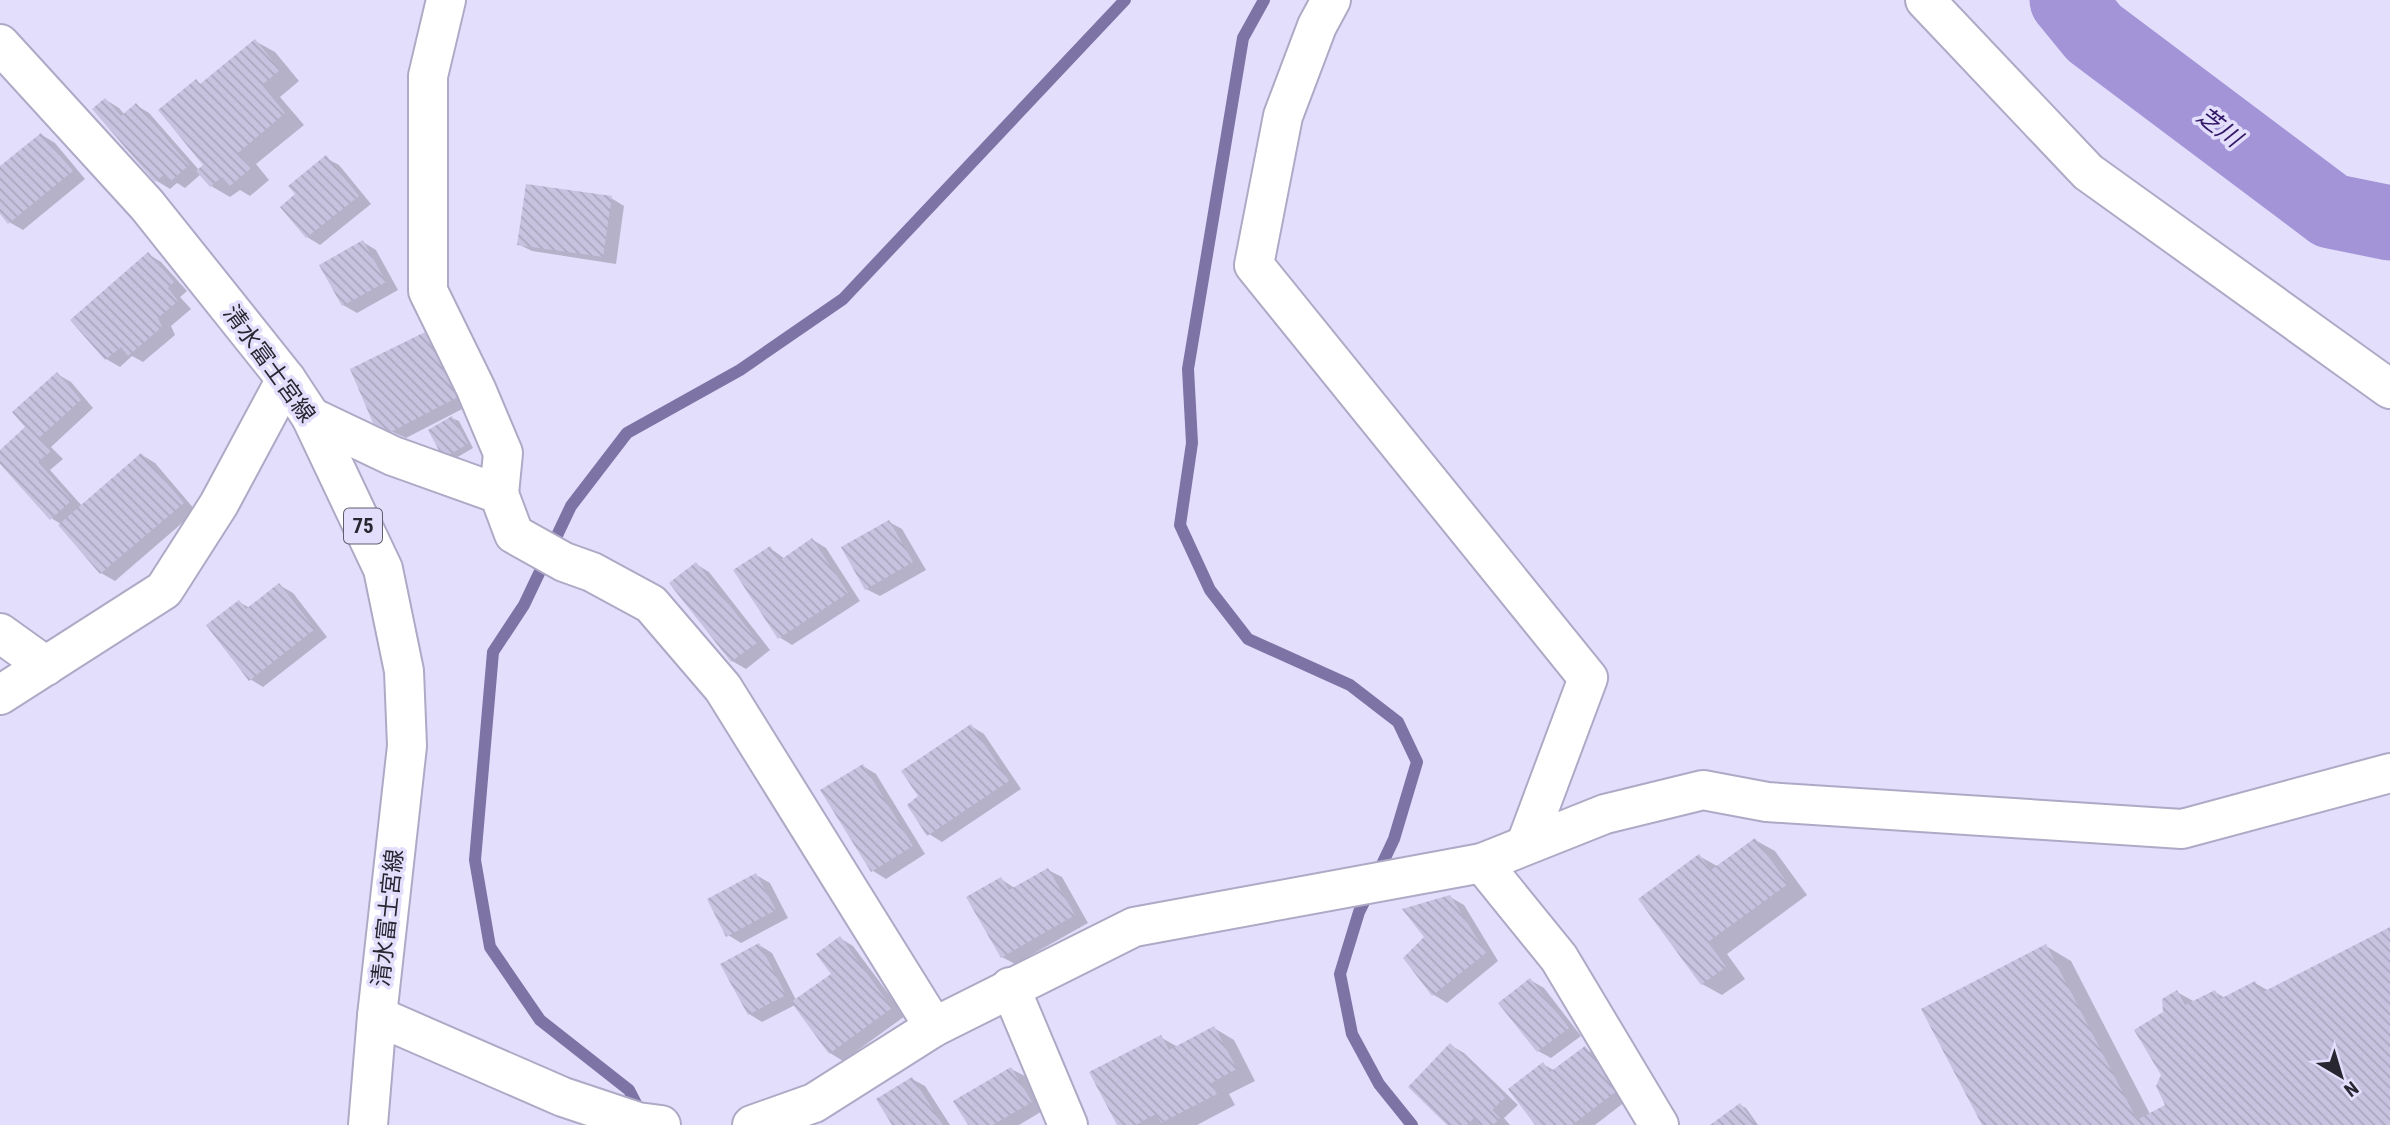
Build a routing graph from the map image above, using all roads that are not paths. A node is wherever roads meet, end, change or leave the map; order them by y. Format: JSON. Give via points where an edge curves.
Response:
{"nodes":[{"id":1,"x":446,"y":0,"type":"edge"},
{"id":2,"x":1331,"y":0,"type":"edge"},
{"id":3,"x":1925,"y":0,"type":"edge"},
{"id":4,"x":0,"y":44,"type":"edge"},
{"id":5,"x":286,"y":379,"type":"junction"},
{"id":6,"x":2390,"y":389,"type":"edge"},
{"id":7,"x":311,"y":418,"type":"junction"},
{"id":8,"x":499,"y":494,"type":"junction"},
{"id":9,"x":0,"y":634,"type":"edge"},
{"id":10,"x":46,"y":666,"type":"junction"},
{"id":11,"x":0,"y":695,"type":"edge"},
{"id":12,"x":2390,"y":773,"type":"edge"},
{"id":13,"x":1526,"y":844,"type":"junction"},
{"id":14,"x":1482,"y":863,"type":"junction"},
{"id":15,"x":1010,"y":987,"type":"junction"},
{"id":16,"x":377,"y":1016,"type":"junction"},
{"id":17,"x":934,"y":1027,"type":"junction"},
{"id":18,"x":368,"y":1125,"type":"edge"},
{"id":19,"x":661,"y":1125,"type":"edge"},
{"id":20,"x":752,"y":1125,"type":"edge"},
{"id":21,"x":1068,"y":1125,"type":"edge"},
{"id":22,"x":1659,"y":1125,"type":"edge"}],
"edges":[{"from":1,"to":8,"type":"street","via":[[428,76],[428,291],[503,453]]},
{"from":2,"to":13,"type":"street","via":[[1283,116],[1254,265],[1588,677]]},
{"from":3,"to":6,"type":"street","via":[[2088,172]]},
{"from":4,"to":5,"type":"street","name":"清水富士宮線","number":"75","via":[[147,205]]},
{"from":5,"to":7,"type":"street","name":"清水富士宮線","number":"75"},
{"from":5,"to":10,"type":"street","via":[[219,503],[164,590]]},
{"from":7,"to":8,"type":"street","via":[[393,456]]},
{"from":7,"to":16,"type":"street","name":"清水富士宮線","number":"75","via":[[383,569],[404,671],[407,746]]},
{"from":8,"to":17,"type":"street","via":[[514,534],[651,604],[723,688]]},
{"from":9,"to":10,"type":"street"},
{"from":10,"to":11,"type":"street"},
{"from":12,"to":13,"type":"street","via":[[2182,830],[1767,802],[1703,790],[1605,814]]},
{"from":13,"to":14,"type":"street"},
{"from":14,"to":15,"type":"street","via":[[1134,927]]},
{"from":14,"to":22,"type":"street","via":[[1559,958]]},
{"from":15,"to":17,"type":"street"},
{"from":15,"to":21,"type":"street"},
{"from":16,"to":18,"type":"street","name":"清水富士宮線","number":"75"},
{"from":16,"to":19,"type":"street","via":[[563,1097]]},
{"from":17,"to":20,"type":"street","via":[[814,1103]]}]}
